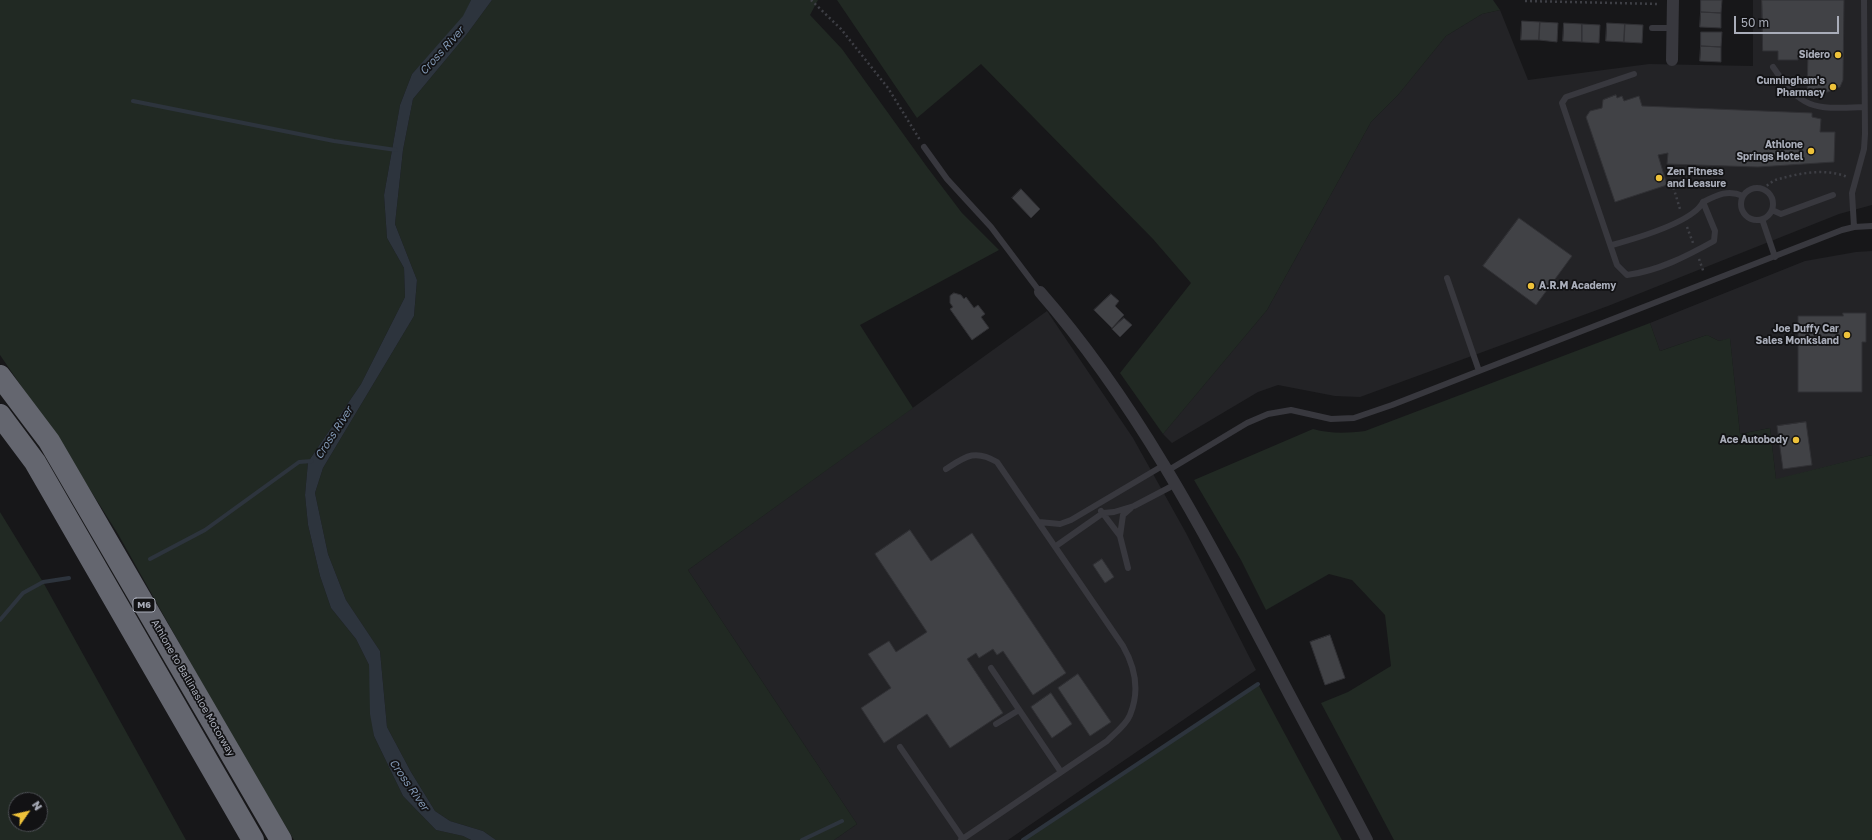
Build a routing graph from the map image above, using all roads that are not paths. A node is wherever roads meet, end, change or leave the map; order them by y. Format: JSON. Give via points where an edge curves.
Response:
{"nodes":[{"id":1,"x":1864,"y":0,"type":"edge"},
{"id":2,"x":1673,"y":2,"type":"edge"},
{"id":3,"x":1652,"y":28,"type":"dead end"},
{"id":4,"x":1672,"y":28,"type":"junction"},
{"id":5,"x":1672,"y":60,"type":"dead end"},
{"id":6,"x":1773,"y":67,"type":"dead end"},
{"id":7,"x":1634,"y":74,"type":"dead end"},
{"id":8,"x":1864,"y":107,"type":"junction"},
{"id":9,"x":924,"y":147,"type":"road end"},
{"id":10,"x":1834,"y":195,"type":"dead end"},
{"id":11,"x":1743,"y":196,"type":"junction"},
{"id":12,"x":1703,"y":202,"type":"junction"},
{"id":13,"x":1772,"y":210,"type":"junction"},
{"id":14,"x":1762,"y":219,"type":"junction"},
{"id":15,"x":1872,"y":226,"type":"edge"},
{"id":16,"x":1854,"y":227,"type":"junction"},
{"id":17,"x":1612,"y":245,"type":"junction"},
{"id":18,"x":1775,"y":257,"type":"junction"},
{"id":19,"x":1447,"y":278,"type":"dead end"},
{"id":20,"x":1040,"y":292,"type":"joint"},
{"id":21,"x":1479,"y":371,"type":"junction"},
{"id":22,"x":0,"y":376,"type":"edge"},
{"id":23,"x":0,"y":415,"type":"edge"},
{"id":24,"x":1166,"y":468,"type":"junction"},
{"id":25,"x":946,"y":469,"type":"dead end"},
{"id":26,"x":1176,"y":484,"type":"junction"},
{"id":27,"x":1097,"y":505,"type":"junction"},
{"id":28,"x":1134,"y":506,"type":"junction"},
{"id":29,"x":1103,"y":513,"type":"junction"},
{"id":30,"x":1039,"y":522,"type":"junction"},
{"id":31,"x":1120,"y":536,"type":"junction"},
{"id":32,"x":1056,"y":546,"type":"junction"},
{"id":33,"x":1128,"y":568,"type":"dead end"},
{"id":34,"x":991,"y":668,"type":"dead end"},
{"id":35,"x":1019,"y":710,"type":"junction"},
{"id":36,"x":996,"y":724,"type":"dead end"},
{"id":37,"x":900,"y":747,"type":"dead end"},
{"id":38,"x":1061,"y":772,"type":"junction"},
{"id":39,"x":962,"y":839,"type":"edge"},
{"id":40,"x":253,"y":840,"type":"edge"},
{"id":41,"x":281,"y":840,"type":"edge"},
{"id":42,"x":1367,"y":840,"type":"edge"}],
"edges":[{"from":1,"to":8,"type":"lane"},
{"from":2,"to":4,"type":"street"},
{"from":3,"to":4,"type":"lane"},
{"from":4,"to":5,"type":"street"},
{"from":6,"to":8,"type":"lane","via":[[1798,98],[1818,108]]},
{"from":7,"to":17,"type":"lane","via":[[1566,97],[1562,103]]},
{"from":8,"to":16,"type":"lane","via":[[1864,149],[1852,204]]},
{"from":9,"to":20,"type":"lane","via":[[947,179],[991,227]]},
{"from":10,"to":13,"type":"lane","via":[[1781,214]]},
{"from":11,"to":12,"type":"lane","via":[[1734,192],[1718,194]]},
{"from":11,"to":13,"type":"lane","via":[[1753,188],[1763,188],[1772,196]]},
{"from":11,"to":14,"type":"lane","via":[[1741,208],[1748,217]]},
{"from":12,"to":17,"type":"lane","via":[[1700,208],[1684,219]]},
{"from":12,"to":17,"type":"lane","via":[[1715,231],[1714,241],[1696,251],[1645,273],[1627,275],[1617,266]]},
{"from":13,"to":14,"type":"lane"},
{"from":14,"to":18,"type":"lane"},
{"from":15,"to":16,"type":"lane"},
{"from":16,"to":18,"type":"lane"},
{"from":18,"to":21,"type":"lane"},
{"from":19,"to":21,"type":"lane"},
{"from":20,"to":24,"type":"street","via":[[1072,328],[1134,416]]},
{"from":21,"to":24,"type":"lane","via":[[1354,418],[1336,419],[1291,410],[1268,414]]},
{"from":22,"to":41,"type":"highway","name":"Athlone to Ballinasloe Motorway","number":"M6","via":[[49,441]]},
{"from":23,"to":40,"type":"highway","number":"M6","via":[[35,462]]},
{"from":24,"to":26,"type":"street"},
{"from":24,"to":27,"type":"lane"},
{"from":25,"to":30,"type":"lane","via":[[965,457],[975,454],[986,455],[998,462]]},
{"from":26,"to":28,"type":"lane"},
{"from":26,"to":42,"type":"street","via":[[1239,597]]},
{"from":27,"to":29,"type":"lane"},
{"from":27,"to":30,"type":"lane","via":[[1060,524]]},
{"from":28,"to":29,"type":"lane"},
{"from":28,"to":31,"type":"lane","via":[[1123,515]]},
{"from":29,"to":31,"type":"lane"},
{"from":29,"to":32,"type":"lane"},
{"from":30,"to":32,"type":"lane"},
{"from":31,"to":33,"type":"lane"},
{"from":32,"to":38,"type":"lane","via":[[1123,646],[1133,664],[1135,688],[1130,716],[1120,729],[1107,741]]},
{"from":34,"to":35,"type":"lane"},
{"from":35,"to":36,"type":"lane"},
{"from":35,"to":38,"type":"lane"},
{"from":37,"to":39,"type":"lane"},
{"from":38,"to":39,"type":"lane"}]}
